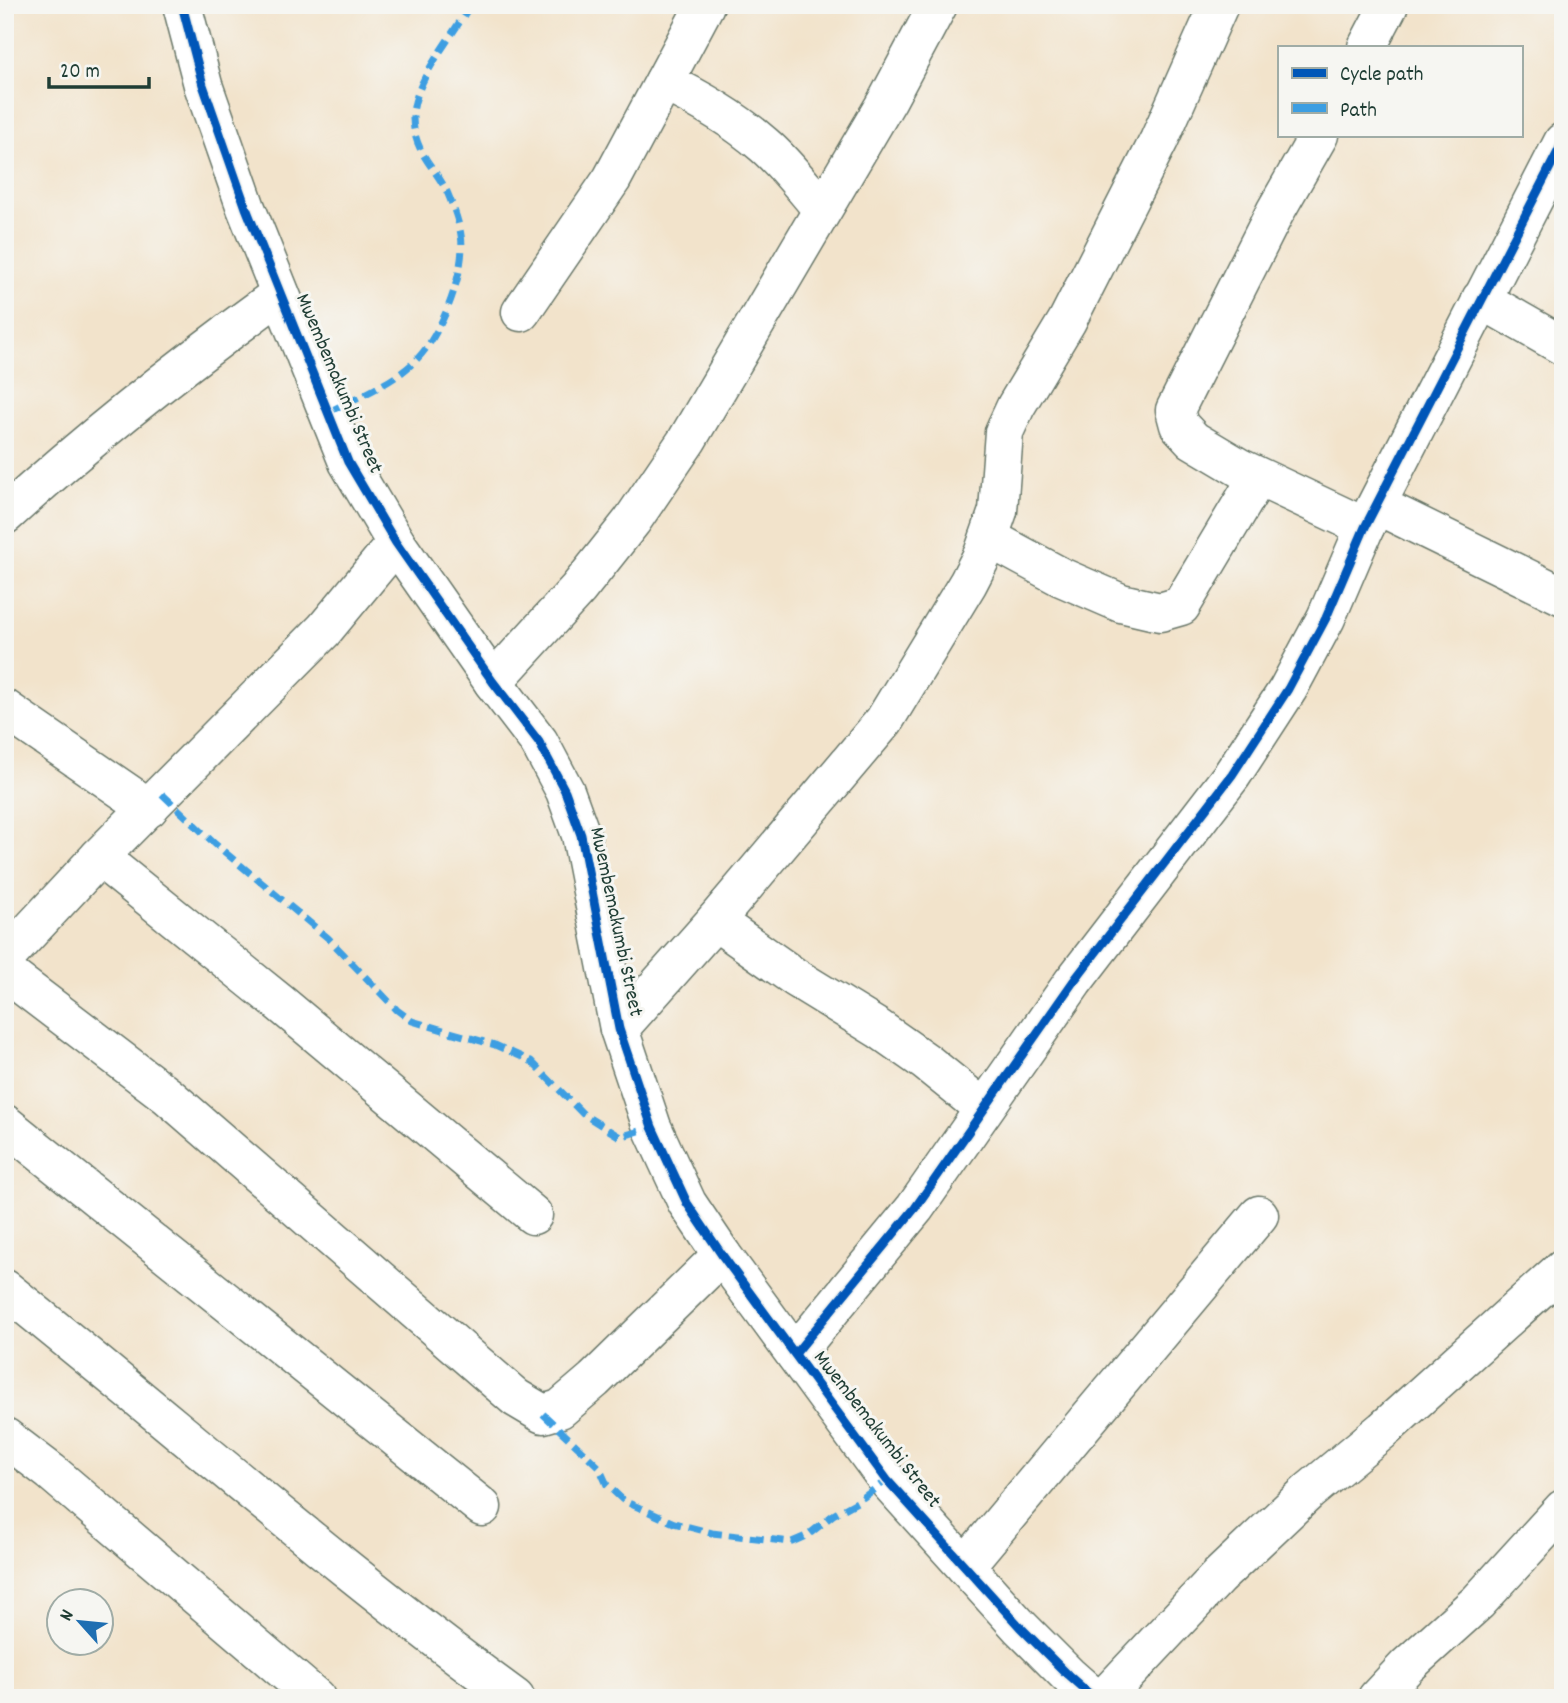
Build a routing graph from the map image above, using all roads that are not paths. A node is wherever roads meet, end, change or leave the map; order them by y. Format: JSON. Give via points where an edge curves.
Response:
{"nodes":[{"id":1,"x":183,"y":5,"type":"edge"},
{"id":2,"x":705,"y":5,"type":"edge"},
{"id":3,"x":938,"y":5,"type":"edge"},
{"id":4,"x":1219,"y":5,"type":"edge"},
{"id":5,"x":1389,"y":5,"type":"edge"},
{"id":6,"x":1368,"y":46,"type":"edge"},
{"id":7,"x":664,"y":82,"type":"junction"},
{"id":8,"x":1317,"y":136,"type":"edge"},
{"id":9,"x":1563,"y":142,"type":"edge"},
{"id":10,"x":822,"y":209,"type":"junction"},
{"id":11,"x":280,"y":293,"type":"junction"},
{"id":12,"x":1481,"y":299,"type":"junction"},
{"id":13,"x":521,"y":312,"type":"dead end"},
{"id":14,"x":1563,"y":346,"type":"edge"},
{"id":15,"x":1258,"y":477,"type":"junction"},
{"id":16,"x":5,"y":515,"type":"edge"},
{"id":17,"x":1371,"y":516,"type":"junction"},
{"id":18,"x":989,"y":538,"type":"junction"},
{"id":19,"x":396,"y":543,"type":"junction"},
{"id":20,"x":1563,"y":596,"type":"edge"},
{"id":21,"x":493,"y":682,"type":"junction"},
{"id":22,"x":5,"y":709,"type":"edge"},
{"id":23,"x":149,"y":808,"type":"junction"},
{"id":24,"x":99,"y":857,"type":"junction"},
{"id":25,"x":715,"y":921,"type":"junction"},
{"id":26,"x":5,"y":958,"type":"edge"},
{"id":27,"x":5,"y":972,"type":"edge"},
{"id":28,"x":620,"y":1029,"type":"junction"},
{"id":29,"x":983,"y":1108,"type":"junction"},
{"id":30,"x":5,"y":1124,"type":"edge"},
{"id":31,"x":533,"y":1215,"type":"dead end"},
{"id":32,"x":1259,"y":1215,"type":"dead end"},
{"id":33,"x":722,"y":1255,"type":"junction"},
{"id":34,"x":1563,"y":1268,"type":"edge"},
{"id":35,"x":5,"y":1289,"type":"edge"},
{"id":36,"x":794,"y":1354,"type":"junction"},
{"id":37,"x":5,"y":1437,"type":"edge"},
{"id":38,"x":482,"y":1507,"type":"dead end"},
{"id":39,"x":1563,"y":1509,"type":"edge"},
{"id":40,"x":965,"y":1566,"type":"junction"},
{"id":41,"x":1070,"y":1690,"type":"edge"},
{"id":42,"x":316,"y":1698,"type":"edge"},
{"id":43,"x":515,"y":1698,"type":"edge"},
{"id":44,"x":1104,"y":1698,"type":"edge"},
{"id":45,"x":1377,"y":1698,"type":"edge"}],
"edges":[{"from":1,"to":11,"type":"street","name":"Mwembemakumbi Street","via":[[203,85]]},
{"from":2,"to":7,"type":"street"},
{"from":3,"to":10,"type":"street"},
{"from":4,"to":18,"type":"street","via":[[1159,140],[1067,321],[1004,432],[998,511]]},
{"from":5,"to":6,"type":"street"},
{"from":7,"to":10,"type":"street","via":[[704,101],[766,146]]},
{"from":7,"to":13,"type":"street","via":[[612,179]]},
{"from":8,"to":15,"type":"street","via":[[1175,410],[1179,425],[1193,440]]},
{"from":9,"to":12,"type":"street"},
{"from":10,"to":21,"type":"street","via":[[687,440],[632,521],[578,589]]},
{"from":11,"to":16,"type":"street","via":[[92,437]]},
{"from":11,"to":19,"type":"street","name":"Mwembemakumbi Street","via":[[348,462]]},
{"from":12,"to":14,"type":"street"},
{"from":12,"to":17,"type":"street"},
{"from":15,"to":17,"type":"street"},
{"from":15,"to":18,"type":"street","via":[[1181,606],[1160,612],[1121,603]]},
{"from":17,"to":20,"type":"street"},
{"from":17,"to":29,"type":"street","via":[[1326,618],[1288,689],[1232,775]]},
{"from":18,"to":25,"type":"street","via":[[968,583],[884,721]]},
{"from":19,"to":21,"type":"street","name":"Mwembemakumbi Street"},
{"from":19,"to":23,"type":"street","via":[[324,630]]},
{"from":21,"to":28,"type":"street","name":"Mwembemakumbi Street","via":[[539,742],[582,835]]},
{"from":22,"to":23,"type":"street"},
{"from":23,"to":24,"type":"street"},
{"from":24,"to":26,"type":"street"},
{"from":24,"to":31,"type":"street"},
{"from":25,"to":28,"type":"street"},
{"from":25,"to":29,"type":"street","via":[[879,1029]]},
{"from":27,"to":33,"type":"street","via":[[168,1096],[516,1398],[543,1414],[560,1409],[594,1380]]},
{"from":28,"to":33,"type":"street","name":"Mwembemakumbi Street","via":[[652,1127],[687,1203]]},
{"from":29,"to":36,"type":"street","via":[[915,1208]]},
{"from":30,"to":38,"type":"street"},
{"from":32,"to":40,"type":"street"},
{"from":33,"to":36,"type":"street","name":"Mwembemakumbi Street"},
{"from":34,"to":44,"type":"street","via":[[1308,1492]]},
{"from":35,"to":43,"type":"street","via":[[362,1580]]},
{"from":36,"to":40,"type":"street","name":"Mwembemakumbi Street","via":[[887,1480]]},
{"from":37,"to":42,"type":"street"},
{"from":39,"to":45,"type":"street","via":[[1478,1602]]},
{"from":40,"to":41,"type":"street","name":"Mwembemakumbi Street"}]}
